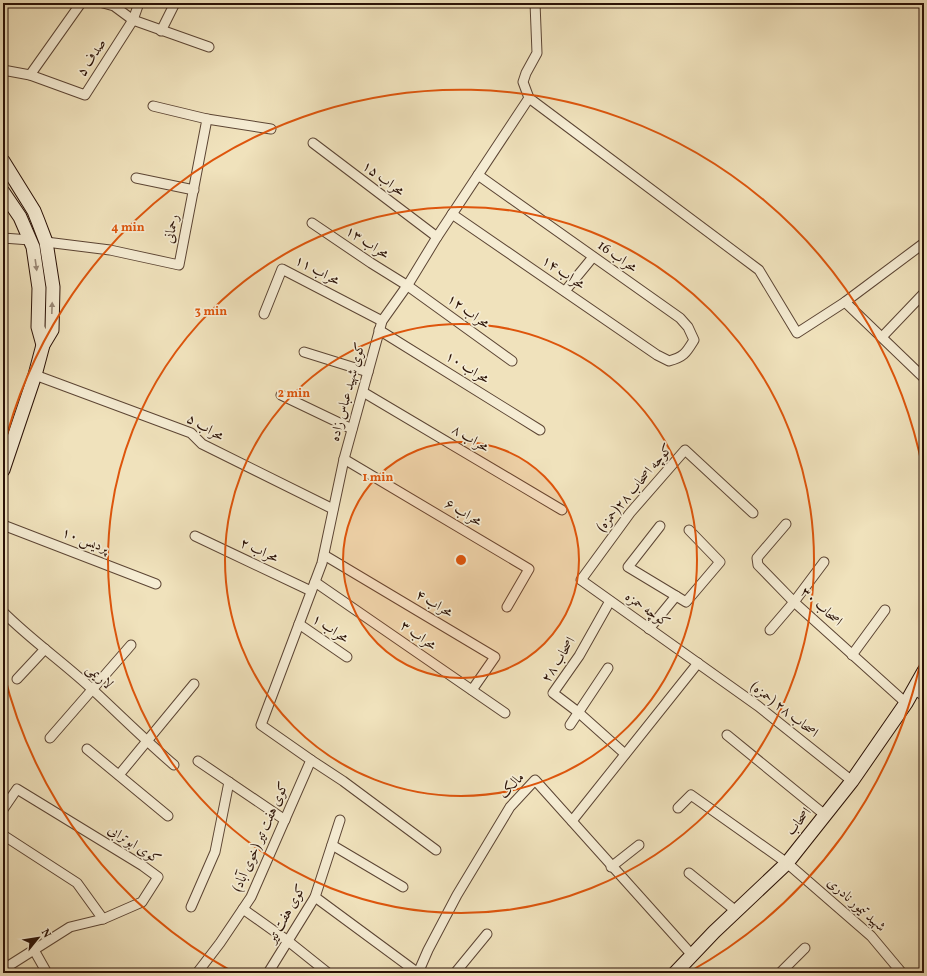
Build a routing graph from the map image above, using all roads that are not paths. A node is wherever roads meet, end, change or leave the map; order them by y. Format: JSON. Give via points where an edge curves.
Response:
{"nodes":[{"id":1,"x":81,"y":3,"type":"edge"},
{"id":2,"x":103,"y":3,"type":"edge"},
{"id":3,"x":139,"y":3,"type":"edge"},
{"id":4,"x":175,"y":3,"type":"edge"},
{"id":5,"x":535,"y":3,"type":"edge"},
{"id":6,"x":133,"y":20,"type":"junction"},
{"id":7,"x":161,"y":31,"type":"junction"},
{"id":8,"x":209,"y":47,"type":"dead end"},
{"id":9,"x":3,"y":70,"type":"edge"},
{"id":10,"x":30,"y":75,"type":"junction"},
{"id":11,"x":529,"y":98,"type":"junction"},
{"id":12,"x":153,"y":106,"type":"dead end"},
{"id":13,"x":207,"y":119,"type":"junction"},
{"id":14,"x":271,"y":129,"type":"dead end"},
{"id":15,"x":313,"y":143,"type":"dead end"},
{"id":16,"x":3,"y":161,"type":"edge"},
{"id":17,"x":478,"y":175,"type":"junction"},
{"id":18,"x":136,"y":178,"type":"dead end"},
{"id":19,"x":194,"y":190,"type":"junction"},
{"id":20,"x":3,"y":192,"type":"edge"},
{"id":21,"x":452,"y":214,"type":"junction"},
{"id":22,"x":312,"y":223,"type":"dead end"},
{"id":23,"x":437,"y":237,"type":"junction"},
{"id":24,"x":3,"y":238,"type":"edge"},
{"id":25,"x":30,"y":240,"type":"junction"},
{"id":26,"x":46,"y":242,"type":"junction"},
{"id":27,"x":924,"y":243,"type":"edge"},
{"id":28,"x":593,"y":257,"type":"junction"},
{"id":29,"x":408,"y":286,"type":"junction"},
{"id":30,"x":565,"y":291,"type":"junction"},
{"id":31,"x":924,"y":293,"type":"edge"},
{"id":32,"x":845,"y":302,"type":"junction"},
{"id":33,"x":264,"y":314,"type":"dead end"},
{"id":34,"x":380,"y":325,"type":"junction"},
{"id":35,"x":882,"y":337,"type":"junction"},
{"id":36,"x":43,"y":345,"type":"junction"},
{"id":37,"x":304,"y":352,"type":"dead end"},
{"id":38,"x":658,"y":355,"type":"joint"},
{"id":39,"x":512,"y":361,"type":"dead end"},
{"id":40,"x":368,"y":372,"type":"junction"},
{"id":41,"x":36,"y":375,"type":"junction"},
{"id":42,"x":924,"y":378,"type":"edge"},
{"id":43,"x":363,"y":392,"type":"junction"},
{"id":44,"x":281,"y":395,"type":"dead end"},
{"id":45,"x":352,"y":430,"type":"junction"},
{"id":46,"x":540,"y":430,"type":"dead end"},
{"id":47,"x":344,"y":459,"type":"junction"},
{"id":48,"x":3,"y":470,"type":"edge"},
{"id":49,"x":333,"y":509,"type":"junction"},
{"id":50,"x":562,"y":510,"type":"dead end"},
{"id":51,"x":753,"y":514,"type":"dead end"},
{"id":52,"x":786,"y":524,"type":"dead end"},
{"id":53,"x":3,"y":525,"type":"edge"},
{"id":54,"x":660,"y":526,"type":"dead end"},
{"id":55,"x":689,"y":530,"type":"dead end"},
{"id":56,"x":195,"y":536,"type":"dead end"},
{"id":57,"x":324,"y":555,"type":"junction"},
{"id":58,"x":824,"y":562,"type":"dead end"},
{"id":59,"x":581,"y":580,"type":"joint"},
{"id":60,"x":315,"y":582,"type":"junction"},
{"id":61,"x":156,"y":584,"type":"dead end"},
{"id":62,"x":311,"y":591,"type":"junction"},
{"id":63,"x":676,"y":596,"type":"junction"},
{"id":64,"x":610,"y":601,"type":"junction"},
{"id":65,"x":794,"y":602,"type":"junction"},
{"id":66,"x":507,"y":607,"type":"dead end"},
{"id":67,"x":885,"y":610,"type":"dead end"},
{"id":68,"x":3,"y":612,"type":"edge"},
{"id":69,"x":299,"y":624,"type":"junction"},
{"id":70,"x":649,"y":629,"type":"junction"},
{"id":71,"x":770,"y":630,"type":"dead end"},
{"id":72,"x":131,"y":645,"type":"dead end"},
{"id":73,"x":45,"y":649,"type":"junction"},
{"id":74,"x":852,"y":655,"type":"junction"},
{"id":75,"x":346,"y":657,"type":"dead end"},
{"id":76,"x":698,"y":663,"type":"junction"},
{"id":77,"x":608,"y":668,"type":"dead end"},
{"id":78,"x":924,"y":671,"type":"edge"},
{"id":79,"x":17,"y":679,"type":"dead end"},
{"id":80,"x":194,"y":684,"type":"dead end"},
{"id":81,"x":93,"y":690,"type":"junction"},
{"id":82,"x":472,"y":690,"type":"junction"},
{"id":83,"x":919,"y":692,"type":"edge"},
{"id":84,"x":906,"y":704,"type":"junction"},
{"id":85,"x":578,"y":712,"type":"junction"},
{"id":86,"x":506,"y":713,"type":"dead end"},
{"id":87,"x":570,"y":725,"type":"dead end"},
{"id":88,"x":727,"y":735,"type":"dead end"},
{"id":89,"x":50,"y":738,"type":"dead end"},
{"id":90,"x":147,"y":742,"type":"junction"},
{"id":91,"x":87,"y":749,"type":"dead end"},
{"id":92,"x":626,"y":754,"type":"junction"},
{"id":93,"x":311,"y":760,"type":"junction"},
{"id":94,"x":198,"y":761,"type":"dead end"},
{"id":95,"x":174,"y":765,"type":"dead end"},
{"id":96,"x":119,"y":775,"type":"junction"},
{"id":97,"x":852,"y":781,"type":"junction"},
{"id":98,"x":229,"y":782,"type":"junction"},
{"id":99,"x":4,"y":807,"type":"edge"},
{"id":100,"x":678,"y":808,"type":"dead end"},
{"id":101,"x":825,"y":815,"type":"junction"},
{"id":102,"x":168,"y":816,"type":"dead end"},
{"id":103,"x":285,"y":820,"type":"junction"},
{"id":104,"x":340,"y":820,"type":"dead end"},
{"id":105,"x":572,"y":821,"type":"junction"},
{"id":106,"x":3,"y":835,"type":"edge"},
{"id":107,"x":332,"y":845,"type":"junction"},
{"id":108,"x":639,"y":845,"type":"dead end"},
{"id":109,"x":436,"y":850,"type":"dead end"},
{"id":110,"x":787,"y":863,"type":"junction"},
{"id":111,"x":612,"y":866,"type":"junction"},
{"id":112,"x":689,"y":873,"type":"dead end"},
{"id":113,"x":403,"y":887,"type":"dead end"},
{"id":114,"x":315,"y":897,"type":"junction"},
{"id":115,"x":192,"y":907,"type":"dead end"},
{"id":116,"x":243,"y":909,"type":"junction"},
{"id":117,"x":736,"y":911,"type":"junction"},
{"id":118,"x":102,"y":919,"type":"junction"},
{"id":119,"x":487,"y":934,"type":"dead end"},
{"id":120,"x":288,"y":941,"type":"junction"},
{"id":121,"x":805,"y":948,"type":"dead end"},
{"id":122,"x":34,"y":950,"type":"junction"},
{"id":123,"x":692,"y":955,"type":"junction"},
{"id":124,"x":3,"y":971,"type":"edge"},
{"id":125,"x":47,"y":973,"type":"edge"},
{"id":126,"x":197,"y":973,"type":"edge"},
{"id":127,"x":268,"y":973,"type":"edge"},
{"id":128,"x":328,"y":973,"type":"edge"},
{"id":129,"x":418,"y":973,"type":"edge"},
{"id":130,"x":455,"y":973,"type":"edge"},
{"id":131,"x":675,"y":973,"type":"edge"},
{"id":132,"x":780,"y":973,"type":"edge"},
{"id":133,"x":902,"y":973,"type":"edge"}],
"edges":[{"from":1,"to":10,"type":"street"},
{"from":2,"to":6,"type":"street","via":[[114,6]]},
{"from":3,"to":6,"type":"street","name":"صدف ۵"},
{"from":4,"to":7,"type":"street"},
{"from":5,"to":11,"type":"street","via":[[537,53],[523,82]]},
{"from":6,"to":7,"type":"street"},
{"from":6,"to":10,"type":"street","name":"صدف ۵","via":[[84,95]]},
{"from":7,"to":8,"type":"street"},
{"from":9,"to":10,"type":"street","name":"صدف ۵"},
{"from":11,"to":17,"type":"street","name":"کوی شهید عباس زاده"},
{"from":11,"to":32,"type":"street","via":[[759,270],[797,333]]},
{"from":12,"to":13,"type":"street"},
{"from":13,"to":14,"type":"street"},
{"from":13,"to":19,"type":"street","name":"رحمانی"},
{"from":15,"to":23,"type":"street","name":"محراب ۱۵"},
{"from":16,"to":26,"type":"main road","via":[[34,212]]},
{"from":17,"to":21,"type":"street","name":"کوی شهید عباس زاده"},
{"from":17,"to":28,"type":"street","name":"محراب 16"},
{"from":18,"to":19,"type":"street"},
{"from":19,"to":26,"type":"street","name":"رحمانی","via":[[179,265],[110,250]]},
{"from":20,"to":25,"type":"main road","via":[[20,217]]},
{"from":21,"to":23,"type":"street","name":"کوی شهید عباس زاده"},
{"from":21,"to":30,"type":"street","name":"محراب ۱۴"},
{"from":22,"to":29,"type":"street","name":"محراب ۱۳"},
{"from":23,"to":29,"type":"street","name":"کوی شهید عباس زاده"},
{"from":24,"to":25,"type":"street"},
{"from":25,"to":36,"type":"main road","one_way":true,"via":[[39,288],[38,328]]},
{"from":36,"to":26,"type":"main road","one_way":true,"via":[[52,330],[53,287]]},
{"from":27,"to":32,"type":"street"},
{"from":28,"to":30,"type":"street"},
{"from":28,"to":38,"type":"street","name":"محراب 16","via":[[680,318],[688,327],[694,340],[680,358],[669,361]]},
{"from":29,"to":34,"type":"street","name":"کوی شهید عباس زاده"},
{"from":29,"to":39,"type":"street","name":"محراب ۱۲"},
{"from":30,"to":38,"type":"street","name":"محراب ۱۴"},
{"from":31,"to":35,"type":"street"},
{"from":32,"to":35,"type":"street"},
{"from":33,"to":34,"type":"street","name":"محراب ۱۱","via":[[282,269]]},
{"from":34,"to":40,"type":"street","name":"کوی شهید عباس زاده"},
{"from":34,"to":46,"type":"street","name":"محراب ۱۰"},
{"from":35,"to":42,"type":"street"},
{"from":36,"to":41,"type":"main road"},
{"from":37,"to":40,"type":"street"},
{"from":40,"to":43,"type":"street","name":"کوی شهید عباس زاده"},
{"from":41,"to":48,"type":"main road"},
{"from":41,"to":49,"type":"street","name":"محراب ۵","via":[[191,433],[202,444]]},
{"from":43,"to":45,"type":"street","name":"کوی شهید عباس زاده"},
{"from":43,"to":50,"type":"street","name":"محراب ۸"},
{"from":44,"to":45,"type":"street"},
{"from":45,"to":47,"type":"street","name":"کوی شهید عباس زاده"},
{"from":47,"to":49,"type":"street","name":"کوی شهید عباس زاده"},
{"from":47,"to":66,"type":"street","name":"محراب ۶","via":[[529,569]]},
{"from":49,"to":57,"type":"street","name":"کوی شهید عباس زاده"},
{"from":51,"to":59,"type":"street","name":"کوچه اصحاب ۲۸(حمزه)","via":[[685,450],[630,513]]},
{"from":52,"to":65,"type":"street","name":"اصحاب ۳۰","via":[[757,558],[757,562]]},
{"from":53,"to":61,"type":"street","name":"پردیس ۱۰"},
{"from":54,"to":63,"type":"street","via":[[628,567]]},
{"from":55,"to":63,"type":"street","via":[[720,562],[686,602]]},
{"from":56,"to":62,"type":"street","name":"محراب ۲"},
{"from":57,"to":60,"type":"street","name":"کوی شهید عباس زاده"},
{"from":57,"to":82,"type":"street","name":"محراب ۴","via":[[495,657]]},
{"from":58,"to":65,"type":"street"},
{"from":59,"to":64,"type":"street","name":"کوچه حمزه"},
{"from":60,"to":62,"type":"street","name":"کوی شهید عباس زاده"},
{"from":60,"to":82,"type":"street","name":"محراب ۳"},
{"from":62,"to":69,"type":"street","name":"کوی شهید عباس زاده"},
{"from":63,"to":70,"type":"street"},
{"from":64,"to":70,"type":"street","name":"کوچه حمزه"},
{"from":64,"to":85,"type":"street","name":"اصحاب ۲۸","via":[[554,694]]},
{"from":65,"to":71,"type":"street"},
{"from":65,"to":74,"type":"street","name":"اصحاب ۳۰"},
{"from":67,"to":74,"type":"street"},
{"from":68,"to":73,"type":"street","name":"لاریمی"},
{"from":69,"to":75,"type":"street","name":"محراب ۱"},
{"from":69,"to":93,"type":"street","name":"کوی شهید عباس زاده","via":[[260,725]]},
{"from":70,"to":76,"type":"street","name":"کوچه حمزه"},
{"from":72,"to":81,"type":"street"},
{"from":73,"to":79,"type":"street"},
{"from":73,"to":81,"type":"street","name":"لاریمی"},
{"from":74,"to":84,"type":"street","name":"اصحاب ۳۰"},
{"from":76,"to":92,"type":"street"},
{"from":76,"to":97,"type":"street","name":"اصحاب ۲۸ (حمزه)","via":[[758,706]]},
{"from":77,"to":85,"type":"street"},
{"from":78,"to":83,"type":"main road","name":"اصحاب"},
{"from":80,"to":90,"type":"street"},
{"from":81,"to":89,"type":"street"},
{"from":81,"to":90,"type":"street","name":"لاریمی"},
{"from":82,"to":86,"type":"street","name":"محراب ۳"},
{"from":83,"to":84,"type":"main road","name":"اصحاب"},
{"from":84,"to":97,"type":"main road","name":"اصحاب"},
{"from":85,"to":87,"type":"street"},
{"from":85,"to":92,"type":"street","name":"اصحاب ۲۸"},
{"from":88,"to":101,"type":"street"},
{"from":90,"to":95,"type":"street","name":"لاریمی"},
{"from":90,"to":96,"type":"street"},
{"from":91,"to":96,"type":"street"},
{"from":92,"to":105,"type":"street"},
{"from":93,"to":103,"type":"street","name":"کوی هفت تیر (خوی آباد)"},
{"from":93,"to":109,"type":"street"},
{"from":94,"to":98,"type":"street"},
{"from":96,"to":102,"type":"street"},
{"from":97,"to":101,"type":"main road","name":"اصحاب"},
{"from":98,"to":103,"type":"street"},
{"from":98,"to":115,"type":"street","via":[[215,852]]},
{"from":99,"to":118,"type":"street","name":"کوی ابوترابی","via":[[17,789],[158,877],[142,902]]},
{"from":100,"to":110,"type":"street","name":"شهید تیمور نادری","via":[[690,795]]},
{"from":101,"to":110,"type":"main road","name":"اصحاب"},
{"from":103,"to":116,"type":"street","name":"کوی هفت تیر (خوی آباد)","via":[[251,897]]},
{"from":104,"to":107,"type":"street","name":"کوی هفت تیر"},
{"from":105,"to":111,"type":"street","name":"مالک"},
{"from":105,"to":129,"type":"street","name":"مالک","via":[[534,780],[510,807],[461,888]]},
{"from":106,"to":118,"type":"street","via":[[77,883]]},
{"from":107,"to":113,"type":"street"},
{"from":107,"to":114,"type":"street","name":"کوی هفت تیر"},
{"from":108,"to":111,"type":"street"},
{"from":110,"to":117,"type":"main road","name":"اصحاب"},
{"from":110,"to":133,"type":"street","name":"شهید تیمور نادری","via":[[871,936]]},
{"from":111,"to":123,"type":"street","name":"مالک"},
{"from":112,"to":117,"type":"street"},
{"from":114,"to":120,"type":"street","name":"کوی هفت تیر"},
{"from":114,"to":129,"type":"street","name":"مالک"},
{"from":116,"to":120,"type":"street"},
{"from":116,"to":126,"type":"street","name":"کوی هفت تیر (خوی آباد)"},
{"from":117,"to":123,"type":"main road","name":"اصحاب"},
{"from":118,"to":122,"type":"street","name":"کوی ابوترابی","via":[[70,928]]},
{"from":119,"to":130,"type":"street"},
{"from":120,"to":127,"type":"street","name":"کوی هفت تیر"},
{"from":120,"to":128,"type":"street"},
{"from":121,"to":132,"type":"street"},
{"from":122,"to":124,"type":"street","name":"کوی ابوترابی"},
{"from":122,"to":125,"type":"street"},
{"from":123,"to":131,"type":"main road","name":"اصحاب"}]}
